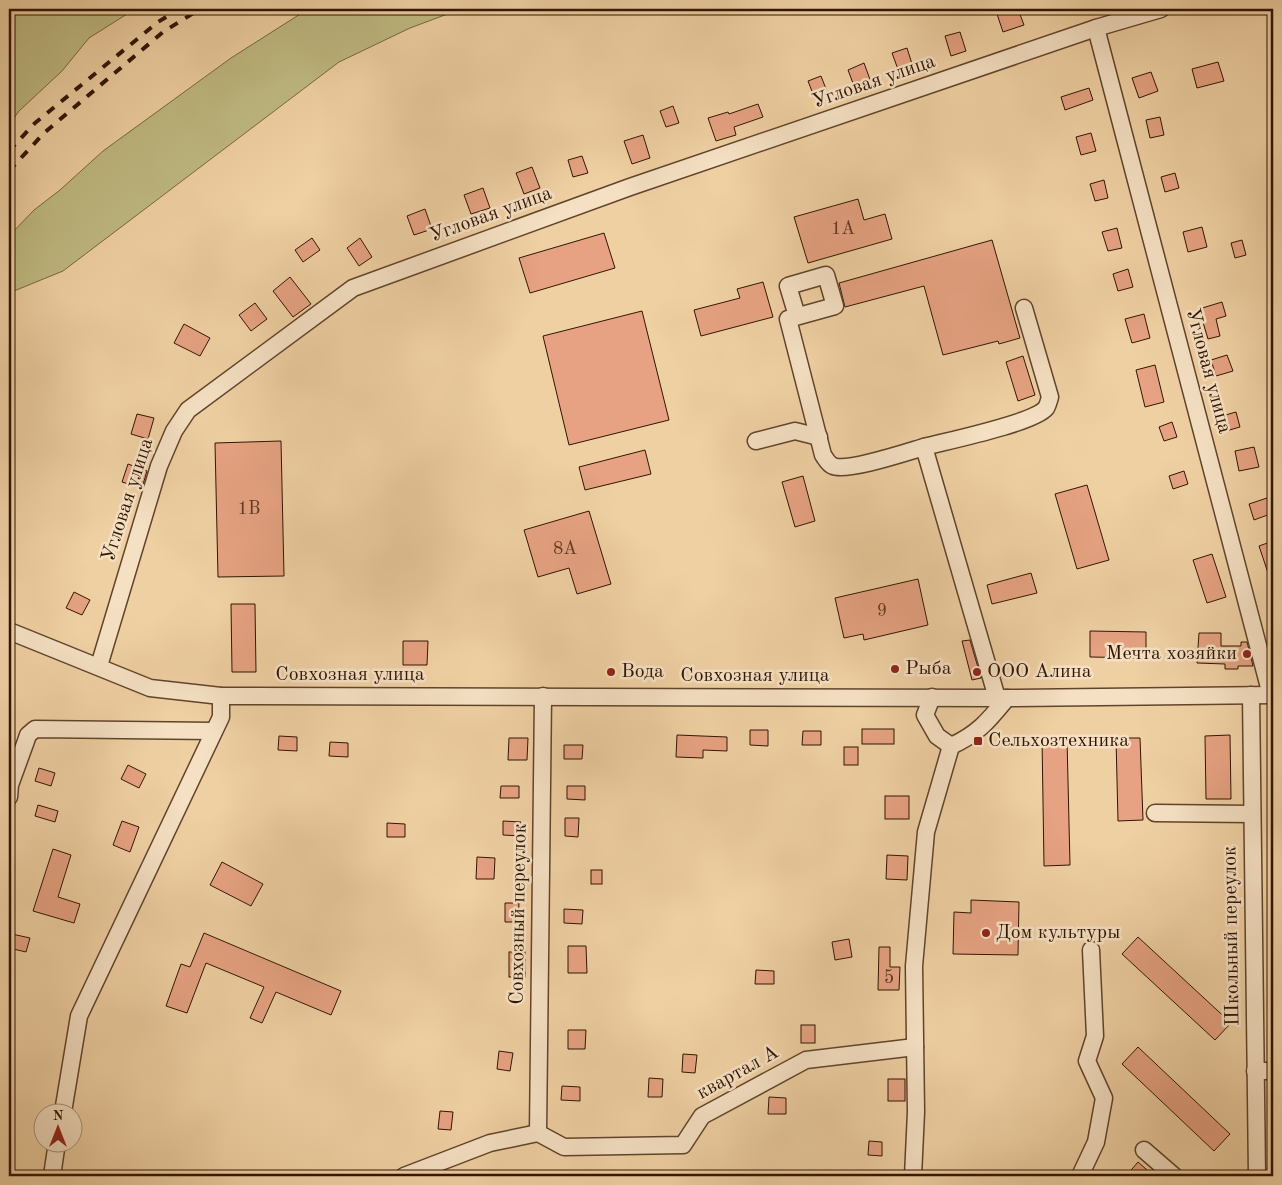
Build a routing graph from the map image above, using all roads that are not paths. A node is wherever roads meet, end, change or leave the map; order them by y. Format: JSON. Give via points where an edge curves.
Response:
{"nodes":[{"id":1,"x":1161,"y":9,"type":"edge"},
{"id":2,"x":1096,"y":28,"type":"junction"},
{"id":3,"x":1024,"y":308,"type":"dead end"},
{"id":4,"x":797,"y":316,"type":"dead end"},
{"id":5,"x":819,"y":436,"type":"junction"},
{"id":6,"x":756,"y":441,"type":"dead end"},
{"id":7,"x":924,"y":448,"type":"junction"},
{"id":8,"x":9,"y":631,"type":"edge"},
{"id":9,"x":99,"y":666,"type":"junction"},
{"id":10,"x":1251,"y":695,"type":"junction"},
{"id":11,"x":1272,"y":695,"type":"edge"},
{"id":12,"x":221,"y":696,"type":"junction"},
{"id":13,"x":542,"y":696,"type":"junction"},
{"id":14,"x":932,"y":697,"type":"junction"},
{"id":15,"x":1002,"y":698,"type":"junction"},
{"id":16,"x":214,"y":731,"type":"junction"},
{"id":17,"x":951,"y":746,"type":"junction"},
{"id":18,"x":9,"y":797,"type":"edge"},
{"id":19,"x":1155,"y":813,"type":"dead end"},
{"id":20,"x":1252,"y":814,"type":"junction"},
{"id":21,"x":1091,"y":950,"type":"dead end"},
{"id":22,"x":915,"y":1047,"type":"junction"},
{"id":23,"x":1255,"y":1071,"type":"junction"},
{"id":24,"x":1273,"y":1071,"type":"edge"},
{"id":25,"x":65,"y":1102,"type":"edge"},
{"id":26,"x":538,"y":1133,"type":"junction"},
{"id":27,"x":1144,"y":1150,"type":"dead end"},
{"id":28,"x":56,"y":1152,"type":"edge"},
{"id":29,"x":52,"y":1176,"type":"edge"},
{"id":30,"x":404,"y":1176,"type":"edge"},
{"id":31,"x":913,"y":1176,"type":"edge"},
{"id":32,"x":1080,"y":1176,"type":"edge"},
{"id":33,"x":1174,"y":1176,"type":"edge"},
{"id":34,"x":1257,"y":1176,"type":"edge"}],
"edges":[{"from":1,"to":2,"type":"street","name":"Угловая улица"},
{"from":2,"to":9,"type":"street","name":"Угловая улица","via":[[630,187],[353,288],[188,410],[174,430],[159,466]]},
{"from":2,"to":11,"type":"street","name":"Угловая улица"},
{"from":3,"to":7,"type":"street","via":[[1050,397],[1047,407],[1036,416],[1018,422]]},
{"from":4,"to":5,"type":"street","via":[[788,319]]},
{"from":5,"to":6,"type":"street","via":[[795,431]]},
{"from":5,"to":7,"type":"street","via":[[827,462],[841,468]]},
{"from":7,"to":15,"type":"street"},
{"from":8,"to":9,"type":"street","name":"Совхозная улица"},
{"from":9,"to":12,"type":"street","name":"Совхозная улица","via":[[150,688]]},
{"from":10,"to":11,"type":"street","name":"Совхозная улица"},
{"from":10,"to":15,"type":"street","name":"Совхозная улица"},
{"from":10,"to":20,"type":"street","name":"Школьный переулок"},
{"from":12,"to":13,"type":"street","name":"Совхозная улица"},
{"from":12,"to":16,"type":"street","via":[[221,718]]},
{"from":13,"to":14,"type":"street","name":"Совхозная улица"},
{"from":13,"to":26,"type":"street","name":"Совхозный переулок"},
{"from":14,"to":15,"type":"street","name":"Совхозная улица"},
{"from":14,"to":17,"type":"street","via":[[925,715],[937,736]]},
{"from":15,"to":17,"type":"street","via":[[984,726]]},
{"from":16,"to":18,"type":"street","via":[[35,730],[28,735],[10,785]]},
{"from":16,"to":25,"type":"street","via":[[79,1016]]},
{"from":17,"to":22,"type":"street","via":[[926,832],[914,966]]},
{"from":19,"to":20,"type":"street"},
{"from":20,"to":23,"type":"street","name":"Школьный переулок"},
{"from":21,"to":32,"type":"street","via":[[1095,1036],[1087,1061],[1104,1098],[1096,1142]]},
{"from":22,"to":26,"type":"street","name":"квартал А","via":[[806,1060],[702,1116],[683,1145],[564,1147]]},
{"from":22,"to":31,"type":"street"},
{"from":23,"to":24,"type":"street"},
{"from":23,"to":34,"type":"street","name":"Школьный переулок"},
{"from":26,"to":30,"type":"street","via":[[490,1143]]},
{"from":27,"to":33,"type":"street"},
{"from":28,"to":29,"type":"street"}]}
